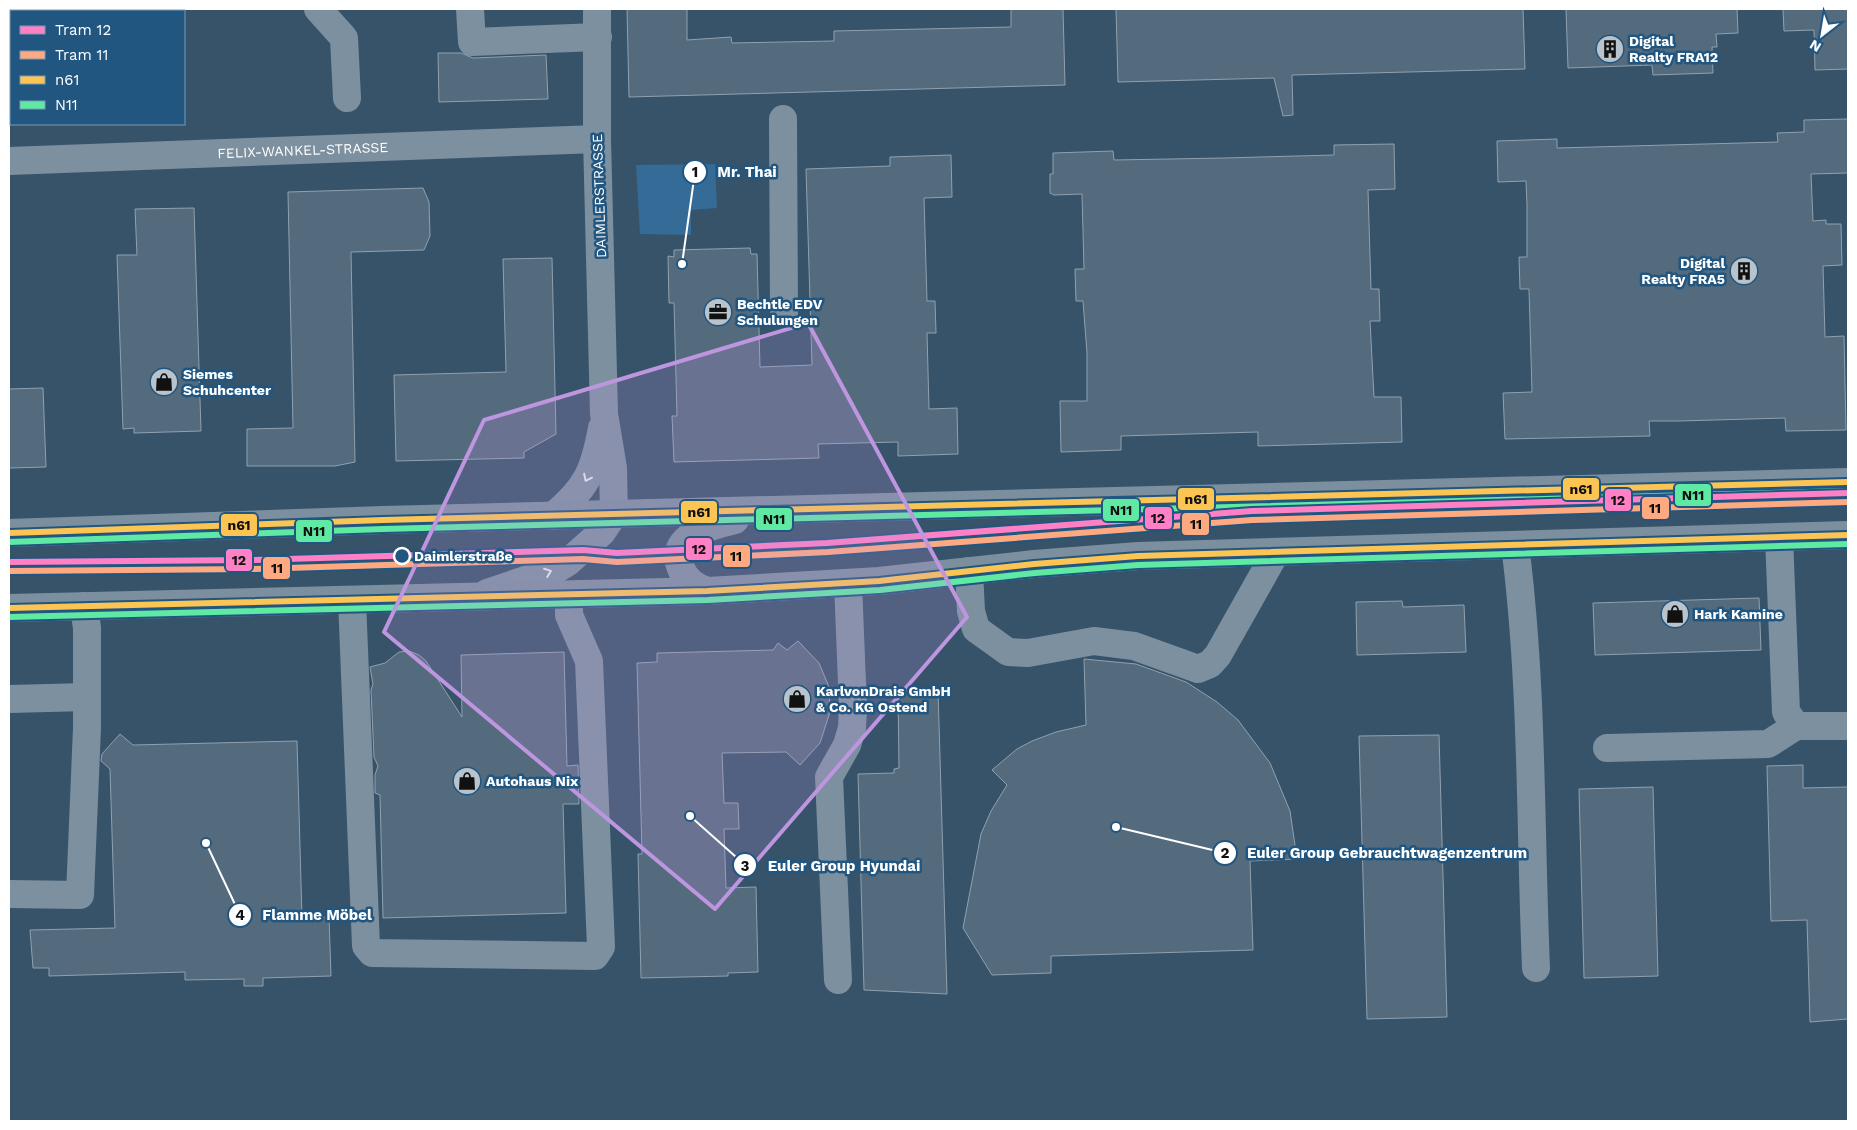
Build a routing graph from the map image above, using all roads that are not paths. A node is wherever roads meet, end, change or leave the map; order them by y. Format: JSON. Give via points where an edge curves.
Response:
{"nodes":[{"id":1,"x":318,"y":9,"type":"edge"},
{"id":2,"x":470,"y":9,"type":"edge"},
{"id":3,"x":597,"y":9,"type":"edge"},
{"id":4,"x":598,"y":37,"type":"junction"},
{"id":5,"x":347,"y":98,"type":"dead end"},
{"id":6,"x":783,"y":119,"type":"dead end"},
{"id":7,"x":597,"y":139,"type":"junction"},
{"id":8,"x":9,"y":161,"type":"edge"},
{"id":9,"x":784,"y":313,"type":"dead end"},
{"id":10,"x":604,"y":414,"type":"junction"},
{"id":11,"x":1848,"y":482,"type":"edge"},
{"id":12,"x":768,"y":511,"type":"junction"},
{"id":13,"x":614,"y":514,"type":"junction"},
{"id":14,"x":553,"y":516,"type":"junction"},
{"id":15,"x":9,"y":533,"type":"edge"},
{"id":16,"x":1848,"y":535,"type":"edge"},
{"id":17,"x":1779,"y":537,"type":"junction"},
{"id":18,"x":1515,"y":545,"type":"junction"},
{"id":19,"x":1276,"y":552,"type":"junction"},
{"id":20,"x":969,"y":571,"type":"junction"},
{"id":21,"x":848,"y":583,"type":"junction"},
{"id":22,"x":708,"y":591,"type":"junction"},
{"id":23,"x":569,"y":595,"type":"junction"},
{"id":24,"x":469,"y":598,"type":"junction"},
{"id":25,"x":352,"y":600,"type":"junction"},
{"id":26,"x":84,"y":606,"type":"junction"},
{"id":27,"x":9,"y":608,"type":"edge"},
{"id":28,"x":87,"y":697,"type":"junction"},
{"id":29,"x":9,"y":699,"type":"edge"},
{"id":30,"x":1796,"y":726,"type":"junction"},
{"id":31,"x":1848,"y":726,"type":"edge"},
{"id":32,"x":1608,"y":748,"type":"dead end"},
{"id":33,"x":9,"y":894,"type":"edge"},
{"id":34,"x":1536,"y":968,"type":"dead end"},
{"id":35,"x":838,"y":980,"type":"dead end"}],
"edges":[{"from":1,"to":5,"type":"street","via":[[344,38]]},
{"from":2,"to":4,"type":"street","via":[[472,42]]},
{"from":3,"to":4,"type":"street","name":"DAIMLERSTRASSE"},
{"from":4,"to":7,"type":"street","name":"DAIMLERSTRASSE"},
{"from":6,"to":9,"type":"street"},
{"from":7,"to":8,"type":"street","name":"FELIX-WANKEL-STRASSE"},
{"from":7,"to":10,"type":"street","name":"DAIMLERSTRASSE"},
{"from":10,"to":13,"type":"street","name":"DAIMLERSTRASSE","via":[[613,468]]},
{"from":10,"to":14,"type":"street","name":"DAIMLERSTRASSE","one_way":true,"via":[[597,451],[582,488]]},
{"from":11,"to":12,"type":"main road"},
{"from":12,"to":13,"type":"main road"},
{"from":12,"to":22,"type":"main road","via":[[697,532],[679,549],[678,560],[683,574],[696,587]]},
{"from":13,"to":14,"type":"main road"},
{"from":24,"to":13,"type":"street","one_way":true,"via":[[555,570],[592,542]]},
{"from":14,"to":15,"type":"main road"},
{"from":16,"to":17,"type":"main road"},
{"from":17,"to":18,"type":"main road"},
{"from":17,"to":30,"type":"street","via":[[1786,712]]},
{"from":18,"to":19,"type":"main road"},
{"from":18,"to":34,"type":"street","via":[[1527,668]]},
{"from":19,"to":20,"type":"main road","via":[[1138,556]]},
{"from":19,"to":20,"type":"street","via":[[1218,655],[1210,664],[1198,669],[1134,646],[1094,641],[1028,652],[1008,652],[976,629],[971,611]]},
{"from":20,"to":21,"type":"main road"},
{"from":21,"to":22,"type":"main road"},
{"from":21,"to":35,"type":"street","via":[[852,728],[830,778]]},
{"from":22,"to":23,"type":"main road"},
{"from":23,"to":24,"type":"main road"},
{"from":23,"to":25,"type":"street","via":[[569,615],[589,661],[601,947],[594,956],[372,953],[366,946]]},
{"from":24,"to":25,"type":"main road"},
{"from":25,"to":26,"type":"main road"},
{"from":26,"to":27,"type":"main road"},
{"from":26,"to":28,"type":"street"},
{"from":28,"to":29,"type":"street"},
{"from":28,"to":33,"type":"street","via":[[80,895]]},
{"from":30,"to":31,"type":"street"},
{"from":30,"to":32,"type":"street","via":[[1768,744]]}]}
